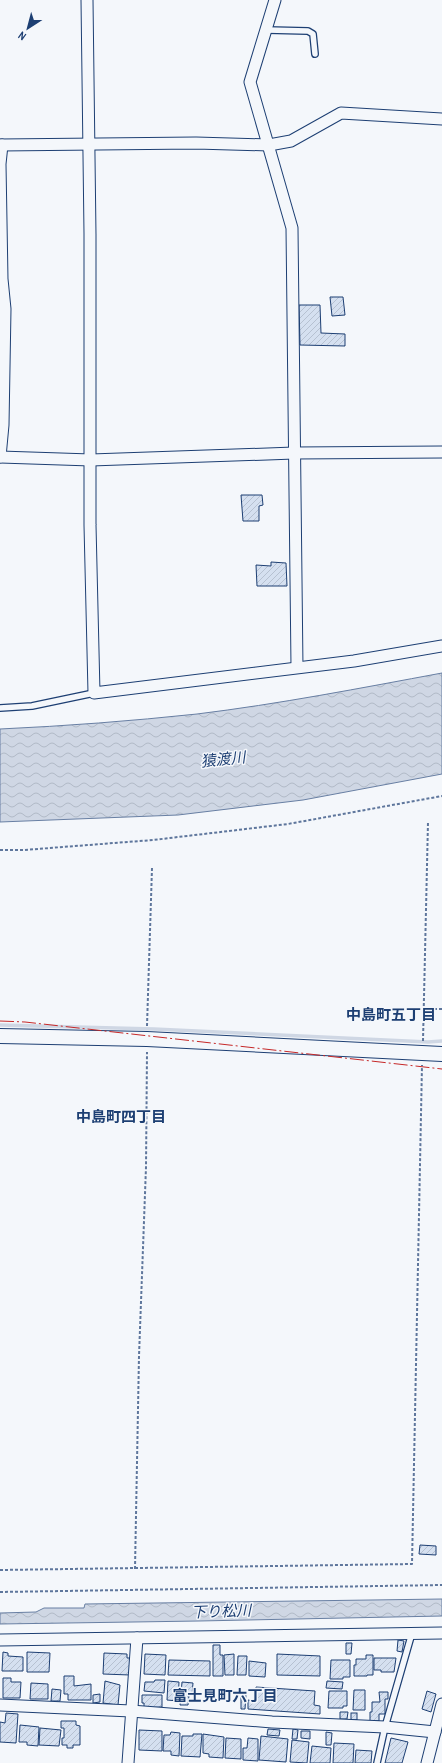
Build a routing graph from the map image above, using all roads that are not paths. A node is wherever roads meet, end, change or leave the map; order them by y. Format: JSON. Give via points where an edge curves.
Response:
{"nodes":[{"id":1,"x":87,"y":0,"type":"edge"},
{"id":2,"x":275,"y":0,"type":"edge"},
{"id":3,"x":266,"y":30,"type":"junction"},
{"id":4,"x":315,"y":54,"type":"dead end"},
{"id":5,"x":442,"y":119,"type":"edge"},
{"id":6,"x":89,"y":144,"type":"junction"},
{"id":7,"x":1,"y":145,"type":"edge"},
{"id":8,"x":269,"y":145,"type":"junction"},
{"id":9,"x":442,"y":452,"type":"edge"},
{"id":10,"x":294,"y":453,"type":"junction"},
{"id":11,"x":0,"y":458,"type":"edge"},
{"id":12,"x":91,"y":460,"type":"junction"},
{"id":13,"x":442,"y":646,"type":"edge"},
{"id":14,"x":297,"y":667,"type":"junction"},
{"id":15,"x":94,"y":693,"type":"junction"},
{"id":16,"x":0,"y":708,"type":"edge"},
{"id":17,"x":0,"y":1036,"type":"edge"},
{"id":18,"x":442,"y":1054,"type":"edge"},
{"id":19,"x":412,"y":1633,"type":"junction"},
{"id":20,"x":442,"y":1633,"type":"edge"},
{"id":21,"x":137,"y":1638,"type":"junction"},
{"id":22,"x":0,"y":1640,"type":"edge"},
{"id":23,"x":442,"y":1704,"type":"edge"},
{"id":24,"x":0,"y":1705,"type":"edge"},
{"id":25,"x":131,"y":1711,"type":"junction"},
{"id":26,"x":385,"y":1727,"type":"junction"},
{"id":27,"x":435,"y":1732,"type":"junction"},
{"id":28,"x":128,"y":1763,"type":"edge"},
{"id":29,"x":378,"y":1763,"type":"edge"},
{"id":30,"x":427,"y":1763,"type":"edge"}],
"edges":[{"from":1,"to":6,"type":"street"},
{"from":2,"to":3,"type":"street"},
{"from":3,"to":4,"type":"lane","via":[[308,31],[313,34]]},
{"from":3,"to":8,"type":"street","via":[[250,82]]},
{"from":5,"to":8,"type":"street","via":[[341,113],[291,141]]},
{"from":6,"to":7,"type":"street"},
{"from":6,"to":8,"type":"street"},
{"from":6,"to":12,"type":"street"},
{"from":7,"to":11,"type":"street","via":[[2,279],[5,308]]},
{"from":8,"to":10,"type":"street","via":[[292,228]]},
{"from":9,"to":10,"type":"street"},
{"from":10,"to":12,"type":"street"},
{"from":10,"to":14,"type":"street"},
{"from":11,"to":12,"type":"street"},
{"from":12,"to":15,"type":"street"},
{"from":13,"to":14,"type":"street","via":[[354,661]]},
{"from":14,"to":15,"type":"street"},
{"from":15,"to":16,"type":"lane","via":[[32,706]]},
{"from":17,"to":18,"type":"street","via":[[147,1039]]},
{"from":19,"to":20,"type":"street"},
{"from":19,"to":21,"type":"street"},
{"from":19,"to":26,"type":"lane"},
{"from":21,"to":22,"type":"street"},
{"from":21,"to":25,"type":"street"},
{"from":23,"to":27,"type":"street"},
{"from":24,"to":25,"type":"street"},
{"from":25,"to":26,"type":"street","via":[[272,1722]]},
{"from":25,"to":28,"type":"street"},
{"from":26,"to":27,"type":"street"},
{"from":26,"to":29,"type":"lane"},
{"from":27,"to":30,"type":"street"}]}
